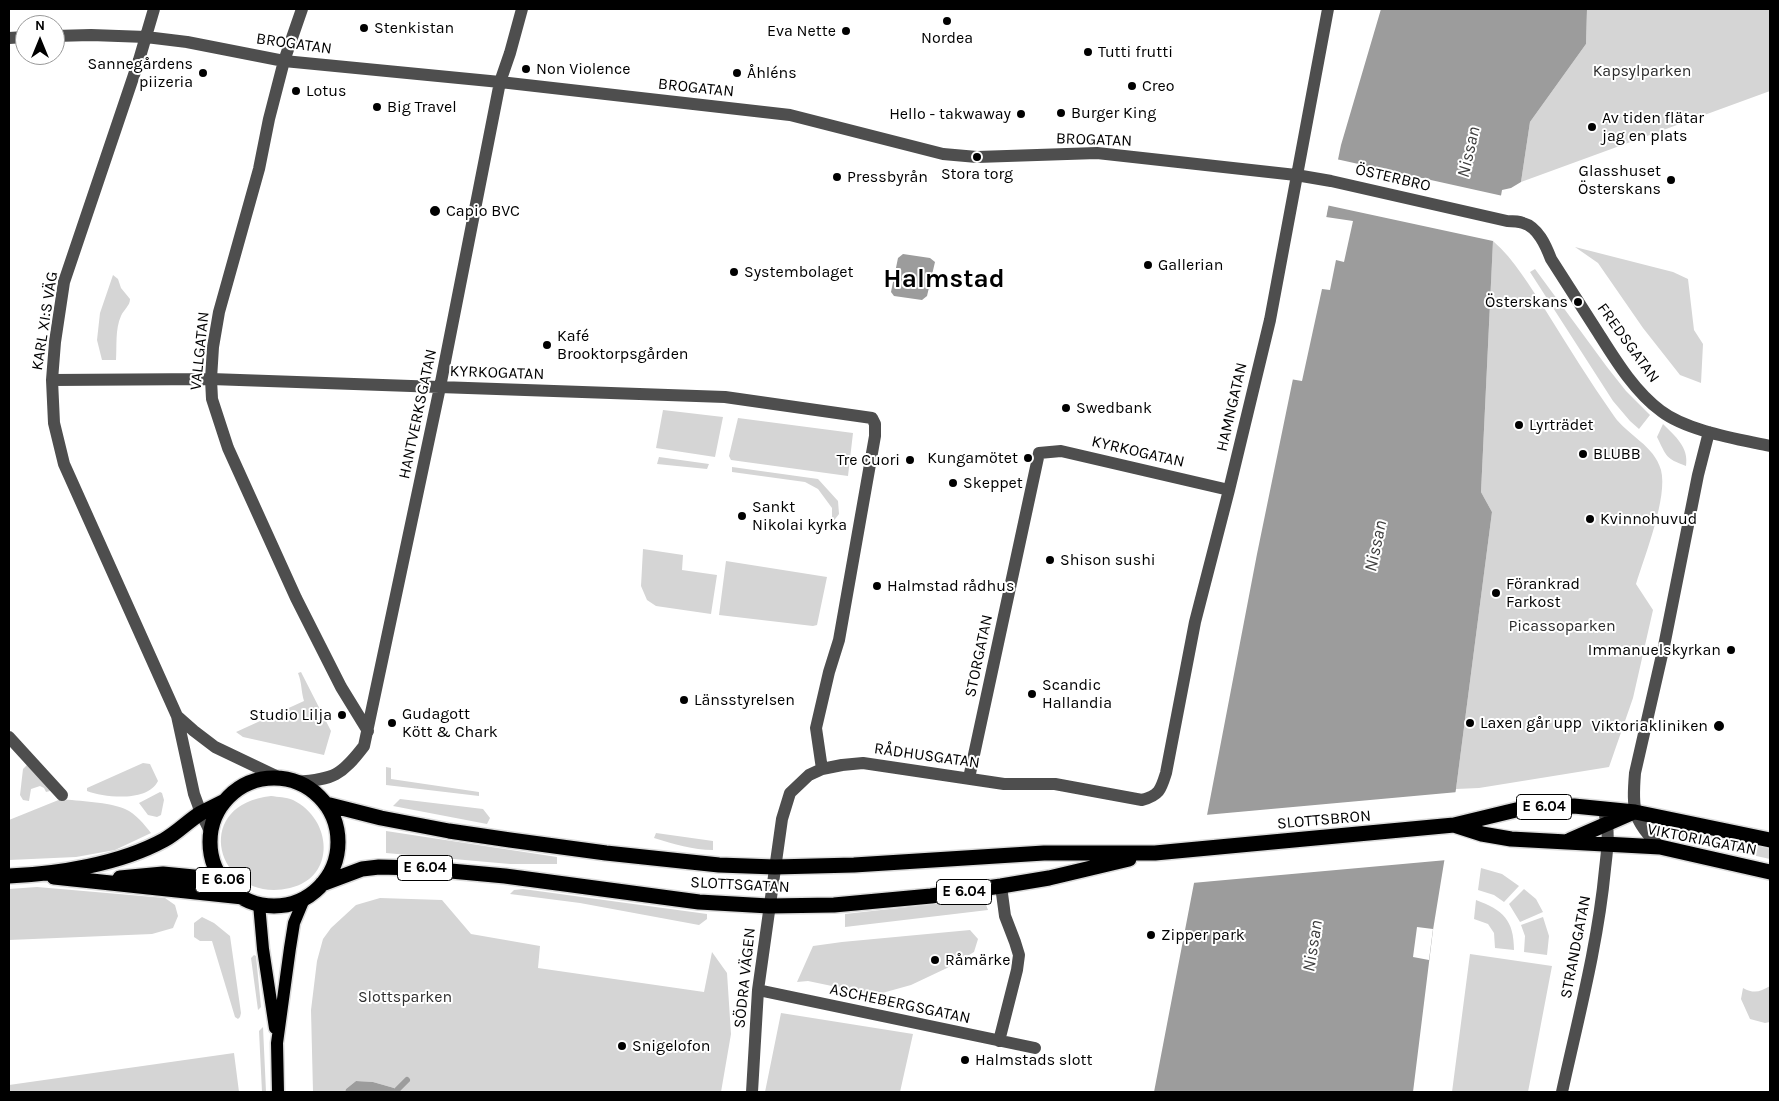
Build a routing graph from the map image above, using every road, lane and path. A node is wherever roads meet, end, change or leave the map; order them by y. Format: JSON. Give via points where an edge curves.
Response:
{"nodes":[{"id":1,"x":154,"y":9,"type":"edge"},
{"id":2,"x":302,"y":9,"type":"edge"},
{"id":3,"x":522,"y":9,"type":"edge"},
{"id":4,"x":1328,"y":9,"type":"edge"},
{"id":5,"x":65,"y":36,"type":"edge"},
{"id":6,"x":146,"y":37,"type":"junction"},
{"id":7,"x":284,"y":61,"type":"junction"},
{"id":8,"x":500,"y":82,"type":"junction"},
{"id":9,"x":1296,"y":175,"type":"junction"},
{"id":10,"x":1331,"y":181,"type":"joint"},
{"id":11,"x":1524,"y":223,"type":"joint"},
{"id":12,"x":211,"y":379,"type":"junction"},
{"id":13,"x":52,"y":380,"type":"junction"},
{"id":14,"x":440,"y":387,"type":"junction"},
{"id":15,"x":1709,"y":432,"type":"junction"},
{"id":16,"x":1770,"y":446,"type":"edge"},
{"id":17,"x":1039,"y":454,"type":"joint"},
{"id":18,"x":1229,"y":490,"type":"junction"},
{"id":19,"x":176,"y":716,"type":"junction"},
{"id":20,"x":368,"y":731,"type":"junction"},
{"id":21,"x":9,"y":737,"type":"edge"},
{"id":22,"x":822,"y":769,"type":"junction"},
{"id":23,"x":280,"y":778,"type":"junction"},
{"id":24,"x":969,"y":778,"type":"junction"},
{"id":25,"x":296,"y":782,"type":"junction"},
{"id":26,"x":62,"y":795,"type":"dead end"},
{"id":27,"x":1142,"y":800,"type":"joint"},
{"id":28,"x":225,"y":802,"type":"junction"},
{"id":29,"x":326,"y":804,"type":"junction"},
{"id":30,"x":1599,"y":807,"type":"junction"},
{"id":31,"x":1635,"y":812,"type":"junction"},
{"id":32,"x":201,"y":813,"type":"junction"},
{"id":33,"x":1607,"y":823,"type":"junction"},
{"id":34,"x":1454,"y":825,"type":"junction"},
{"id":35,"x":211,"y":833,"type":"junction"},
{"id":36,"x":1770,"y":840,"type":"edge"},
{"id":37,"x":1566,"y":841,"type":"junction"},
{"id":38,"x":1607,"y":844,"type":"junction"},
{"id":39,"x":1660,"y":847,"type":"junction"},
{"id":40,"x":1198,"y":849,"type":"joint"},
{"id":41,"x":1155,"y":853,"type":"junction"},
{"id":42,"x":775,"y":867,"type":"junction"},
{"id":43,"x":1770,"y":872,"type":"edge"},
{"id":44,"x":33,"y":875,"type":"junction"},
{"id":45,"x":9,"y":876,"type":"edge"},
{"id":46,"x":96,"y":881,"type":"junction"},
{"id":47,"x":322,"y":884,"type":"junction"},
{"id":48,"x":1001,"y":886,"type":"junction"},
{"id":49,"x":231,"y":888,"type":"junction"},
{"id":50,"x":244,"y":898,"type":"junction"},
{"id":51,"x":304,"y":899,"type":"junction"},
{"id":52,"x":260,"y":904,"type":"junction"},
{"id":53,"x":769,"y":906,"type":"junction"},
{"id":54,"x":758,"y":990,"type":"junction"},
{"id":55,"x":999,"y":1041,"type":"junction"},
{"id":56,"x":277,"y":1043,"type":"junction"},
{"id":57,"x":1035,"y":1048,"type":"dead end"},
{"id":58,"x":278,"y":1092,"type":"edge"},
{"id":59,"x":752,"y":1092,"type":"edge"},
{"id":60,"x":1562,"y":1092,"type":"edge"}],
"edges":[{"from":1,"to":6,"type":"street","name":"KARL XI:S VÄG"},
{"from":2,"to":7,"type":"street","name":"VALLGATAN"},
{"from":3,"to":8,"type":"street","name":"HANTVERKSGATAN"},
{"from":4,"to":9,"type":"street","name":"HAMNGATAN"},
{"from":5,"to":6,"type":"street","name":"BROGATAN"},
{"from":6,"to":7,"type":"street","name":"BROGATAN"},
{"from":6,"to":13,"type":"street","name":"KARL XI:S VÄG","via":[[64,282]]},
{"from":7,"to":8,"type":"street","name":"BROGATAN"},
{"from":7,"to":12,"type":"street","name":"VALLGATAN","via":[[259,169],[219,312]]},
{"from":8,"to":9,"type":"street","name":"BROGATAN","via":[[790,115],[943,154],[976,157],[1097,153]]},
{"from":8,"to":14,"type":"street","name":"HANTVERKSGATAN"},
{"from":9,"to":10,"type":"street","name":"BROGATAN"},
{"from":9,"to":18,"type":"street","name":"HAMNGATAN","via":[[1270,320]]},
{"from":10,"to":11,"type":"street","name":"ÖSTERBRO"},
{"from":11,"to":15,"type":"street","name":"FREDSGATAN","via":[[1536,230],[1602,339],[1640,390],[1662,412]]},
{"from":12,"to":13,"type":"street","name":"KYRKOGATAN"},
{"from":12,"to":14,"type":"street","name":"KYRKOGATAN"},
{"from":12,"to":20,"type":"street","name":"VALLGATAN","via":[[212,399],[228,448],[258,517],[341,687]]},
{"from":13,"to":19,"type":"street","name":"KARL XI:S VÄG","via":[[54,423],[64,464]]},
{"from":14,"to":20,"type":"street","name":"HANTVERKSGATAN"},
{"from":14,"to":22,"type":"street","name":"KYRKOGATAN","via":[[725,397],[872,418],[876,424],[876,436],[839,640],[816,728]]},
{"from":15,"to":16,"type":"street","name":"FREDSGATAN"},
{"from":15,"to":31,"type":"street","via":[[1637,759],[1633,791]]},
{"from":17,"to":18,"type":"street","name":"KYRKOGATAN","via":[[1060,451]]},
{"from":17,"to":24,"type":"street","name":"STORGATAN"},
{"from":18,"to":27,"type":"street","name":"HAMNGATAN","via":[[1195,622],[1166,773],[1160,790]]},
{"from":19,"to":23,"type":"street","name":"KARL XI:S VÄG","via":[[215,747]]},
{"from":19,"to":32,"type":"street","name":"KARL XI:S VÄG"},
{"from":20,"to":25,"type":"street","name":"HANTVERKSGATAN","via":[[364,746],[350,765],[338,774],[320,780]]},
{"from":21,"to":26,"type":"street"},
{"from":22,"to":24,"type":"street","name":"RÅDHUSGATAN","via":[[863,763]]},
{"from":22,"to":42,"type":"street","name":"RÅDHUSGATAN","via":[[790,793],[782,819]]},
{"from":23,"to":25,"type":"highway","number":"E 6.06"},
{"from":23,"to":28,"type":"highway","number":"E 6.06","via":[[250,783]]},
{"from":24,"to":27,"type":"street","name":"RÅDHUSGATAN","via":[[1004,784],[1055,784]]},
{"from":25,"to":29,"type":"highway","number":"E 6.06","via":[[310,789]]},
{"from":28,"to":32,"type":"highway","number":"E 6.06"},
{"from":28,"to":35,"type":"highway","number":"E 6.06"},
{"from":29,"to":42,"type":"highway","name":"SLOTTSGATAN","number":"E 6.04","via":[[381,818],[510,840],[719,865]]},
{"from":29,"to":47,"type":"highway","number":"E 6.06","via":[[336,823],[338,844],[334,866]]},
{"from":30,"to":31,"type":"highway","name":"VIKTORIAGATAN","number":"E 6.04"},
{"from":30,"to":33,"type":"street","name":"STRANDGATAN"},
{"from":30,"to":34,"type":"highway","name":"VIKTORIAGATAN","number":"E 6.04","via":[[1541,807]]},
{"from":31,"to":33,"type":"highway","name":"VIKTORIAGATAN"},
{"from":31,"to":36,"type":"highway","name":"VIKTORIAGATAN","number":"E 6.04"},
{"from":31,"to":39,"type":"street","via":[[1641,826]]},
{"from":32,"to":35,"type":"street","name":"KARL XI:S VÄG"},
{"from":32,"to":44,"type":"highway","number":"E 6.06","via":[[165,840],[145,849],[86,866]]},
{"from":33,"to":37,"type":"highway","name":"VIKTORIAGATAN"},
{"from":33,"to":38,"type":"street","name":"STRANDGATAN"},
{"from":34,"to":37,"type":"highway","name":"VIKTORIAGATAN","number":"E 6.04","via":[[1510,839]]},
{"from":34,"to":40,"type":"highway","name":"SLOTTSBRON","number":"E 6.04"},
{"from":35,"to":49,"type":"highway","number":"E 6.06","via":[[214,863]]},
{"from":37,"to":38,"type":"highway","name":"VIKTORIAGATAN","number":"E 6.04"},
{"from":38,"to":39,"type":"highway","name":"VIKTORIAGATAN","number":"E 6.04"},
{"from":38,"to":60,"type":"street","name":"STRANDGATAN","via":[[1590,961]]},
{"from":39,"to":43,"type":"highway","name":"VIKTORIAGATAN","number":"E 6.04"},
{"from":40,"to":41,"type":"highway","name":"SLOTTSGATAN","number":"E 6.04"},
{"from":41,"to":42,"type":"highway","name":"SLOTTSGATAN","number":"E 6.04","via":[[1044,853]]},
{"from":41,"to":48,"type":"highway","name":"SLOTTSGATAN","number":"E 6.04"},
{"from":42,"to":53,"type":"street","name":"SÖDRA VÄGEN"},
{"from":44,"to":45,"type":"highway","number":"E 6.06"},
{"from":44,"to":46,"type":"highway","number":"E 6.06"},
{"from":46,"to":49,"type":"highway","number":"E 6.06","via":[[163,874]]},
{"from":46,"to":50,"type":"highway","number":"E 6.06"},
{"from":47,"to":51,"type":"highway","number":"E 6.06"},
{"from":47,"to":53,"type":"highway","name":"SLOTTSGATAN","number":"E 6.04","via":[[379,867],[418,868],[522,878],[699,902]]},
{"from":48,"to":53,"type":"highway","name":"SLOTTSGATAN","number":"E 6.04","via":[[850,904]]},
{"from":48,"to":55,"type":"street","via":[[1005,916],[1018,955]]},
{"from":49,"to":50,"type":"highway","number":"E 6.06"},
{"from":50,"to":52,"type":"highway","number":"E 6.06"},
{"from":51,"to":52,"type":"highway","number":"E 6.06","via":[[282,905]]},
{"from":51,"to":56,"type":"main road","via":[[294,922]]},
{"from":52,"to":56,"type":"main road","via":[[262,949]]},
{"from":53,"to":54,"type":"street","name":"SÖDRA VÄGEN"},
{"from":54,"to":55,"type":"street","name":"ASCHEBERGSGATAN"},
{"from":54,"to":59,"type":"street","name":"SÖDRA VÄGEN"},
{"from":55,"to":57,"type":"street","name":"ASCHEBERGSGATAN"},
{"from":56,"to":58,"type":"main road"}]}
